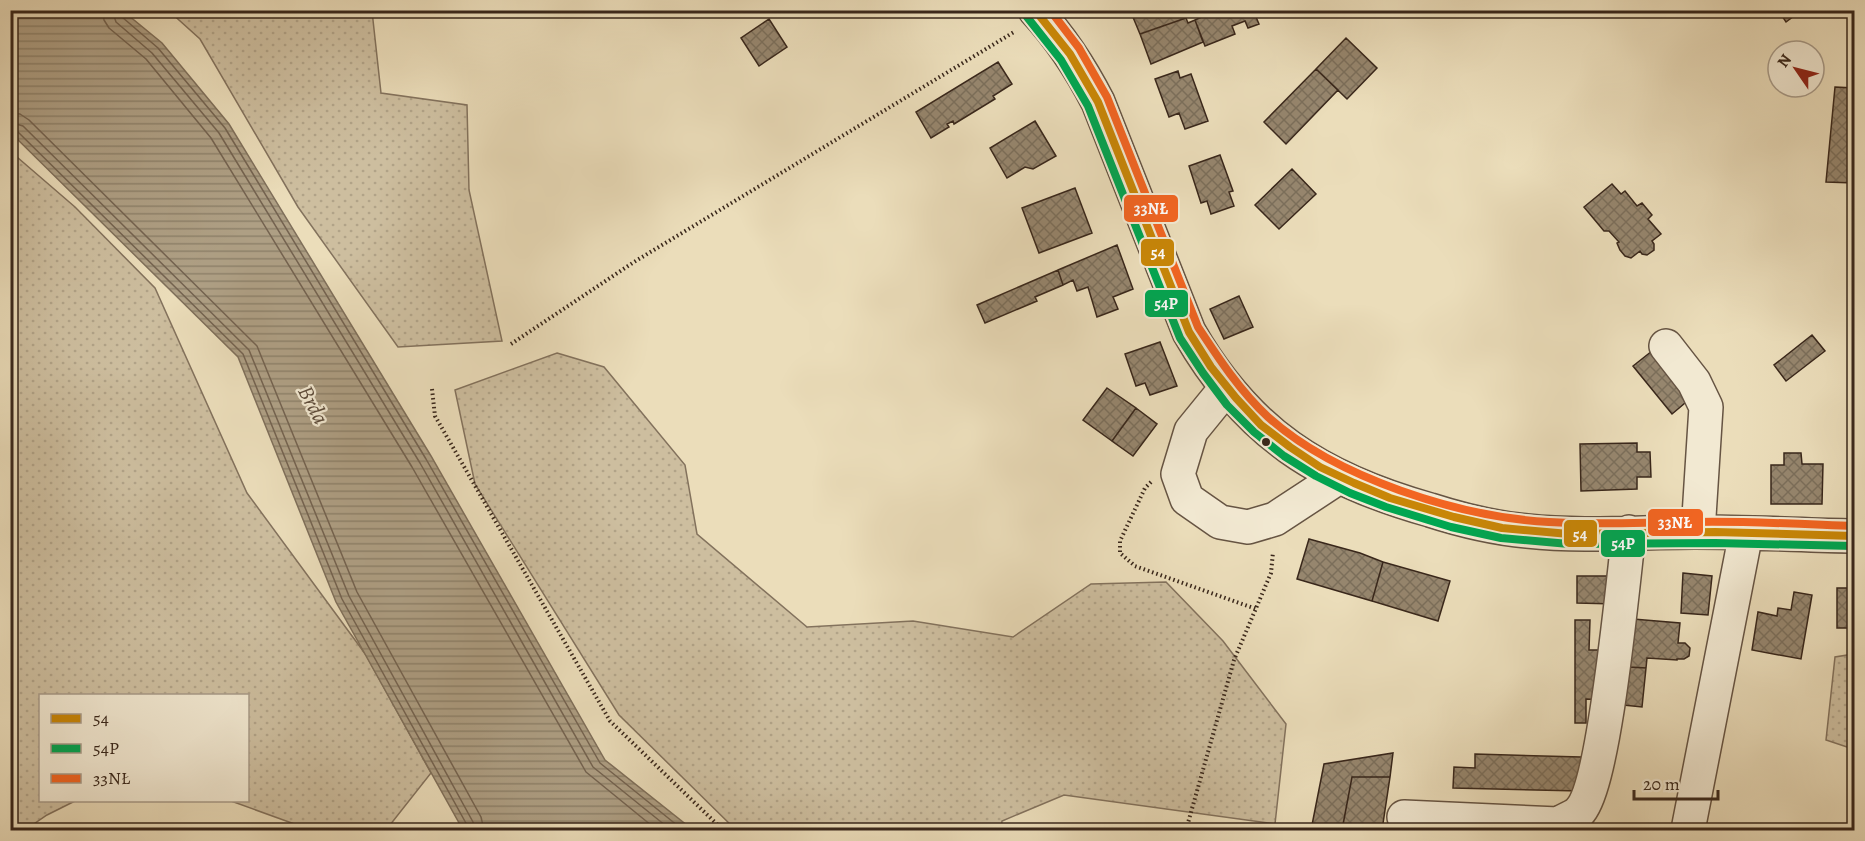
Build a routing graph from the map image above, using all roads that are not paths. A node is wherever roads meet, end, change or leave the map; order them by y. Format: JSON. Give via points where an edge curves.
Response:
{"nodes":[{"id":1,"x":1038,"y":13,"type":"edge"},
{"id":2,"x":1666,"y":346,"type":"dead end"},
{"id":3,"x":1226,"y":388,"type":"junction"},
{"id":4,"x":1339,"y":477,"type":"junction"},
{"id":5,"x":1629,"y":532,"type":"junction"},
{"id":6,"x":1698,"y":532,"type":"junction"},
{"id":7,"x":1746,"y":533,"type":"junction"},
{"id":8,"x":1854,"y":536,"type":"edge"},
{"id":9,"x":1404,"y":817,"type":"dead end"},
{"id":10,"x":1688,"y":831,"type":"edge"}],
"edges":[{"from":1,"to":3,"type":"street","via":[[1084,75],[1098,102],[1189,332]]},
{"from":2,"to":6,"type":"street","via":[[1694,382],[1706,407]]},
{"from":3,"to":4,"type":"street","via":[[1258,422],[1297,453]]},
{"from":3,"to":4,"type":"street","via":[[1191,432],[1178,474],[1187,499],[1220,522],[1248,527],[1275,519]]},
{"from":4,"to":5,"type":"street","via":[[1410,505],[1490,525],[1528,531]]},
{"from":5,"to":6,"type":"street"},
{"from":5,"to":9,"type":"street","via":[[1606,720],[1590,791],[1579,812],[1558,824]]},
{"from":6,"to":7,"type":"street"},
{"from":7,"to":8,"type":"street"},
{"from":7,"to":10,"type":"street"}]}
